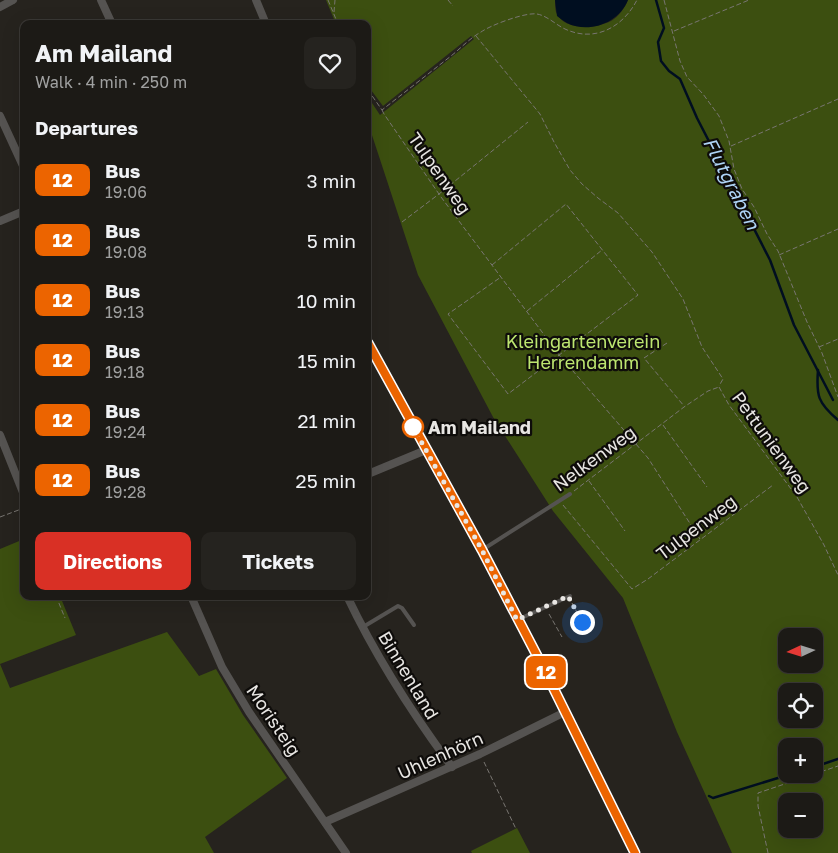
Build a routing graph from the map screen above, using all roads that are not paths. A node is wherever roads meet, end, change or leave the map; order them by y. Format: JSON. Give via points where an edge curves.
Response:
{"nodes":[{"id":1,"x":13,"y":0,"type":"edge"},
{"id":2,"x":101,"y":0,"type":"edge"},
{"id":3,"x":256,"y":0,"type":"edge"},
{"id":4,"x":0,"y":7,"type":"edge"},
{"id":5,"x":110,"y":20,"type":"edge"},
{"id":6,"x":264,"y":20,"type":"edge"},
{"id":7,"x":0,"y":116,"type":"edge"},
{"id":8,"x":20,"y":159,"type":"edge"},
{"id":9,"x":20,"y":213,"type":"edge"},
{"id":10,"x":0,"y":221,"type":"edge"},
{"id":11,"x":371,"y":349,"type":"edge"},
{"id":12,"x":0,"y":435,"type":"edge"},
{"id":13,"x":426,"y":450,"type":"junction"},
{"id":14,"x":371,"y":473,"type":"edge"},
{"id":15,"x":20,"y":485,"type":"edge"},
{"id":16,"x":570,"y":494,"type":"road end"},
{"id":17,"x":482,"y":550,"type":"junction"},
{"id":18,"x":569,"y":596,"type":"road end"},
{"id":19,"x":193,"y":600,"type":"edge"},
{"id":20,"x":349,"y":600,"type":"edge"},
{"id":21,"x":517,"y":620,"type":"junction"},
{"id":22,"x":414,"y":625,"type":"dead end"},
{"id":23,"x":362,"y":627,"type":"junction"},
{"id":24,"x":565,"y":712,"type":"junction"},
{"id":25,"x":452,"y":767,"type":"junction"},
{"id":26,"x":325,"y":822,"type":"junction"},
{"id":27,"x":346,"y":853,"type":"edge"},
{"id":28,"x":634,"y":853,"type":"edge"}],
"edges":[{"from":1,"to":4,"type":"street"},
{"from":2,"to":5,"type":"street"},
{"from":3,"to":6,"type":"street"},
{"from":7,"to":8,"type":"street"},
{"from":9,"to":10,"type":"street"},
{"from":11,"to":13,"type":"street"},
{"from":12,"to":15,"type":"street"},
{"from":13,"to":14,"type":"street"},
{"from":13,"to":17,"type":"street"},
{"from":16,"to":17,"type":"lane","name":"Nelkenweg"},
{"from":17,"to":21,"type":"street"},
{"from":18,"to":21,"type":"lane"},
{"from":19,"to":26,"type":"street","name":"Moristeig","via":[[222,667]]},
{"from":20,"to":23,"type":"street","name":"Binnenland"},
{"from":21,"to":24,"type":"street"},
{"from":22,"to":23,"type":"lane","via":[[398,606]]},
{"from":23,"to":25,"type":"street","name":"Binnenland","via":[[406,703]]},
{"from":24,"to":25,"type":"street","name":"Uhlenhörn"},
{"from":24,"to":28,"type":"street"},
{"from":25,"to":26,"type":"street","name":"Uhlenhörn"},
{"from":26,"to":27,"type":"street","name":"Moristeig"}]}
